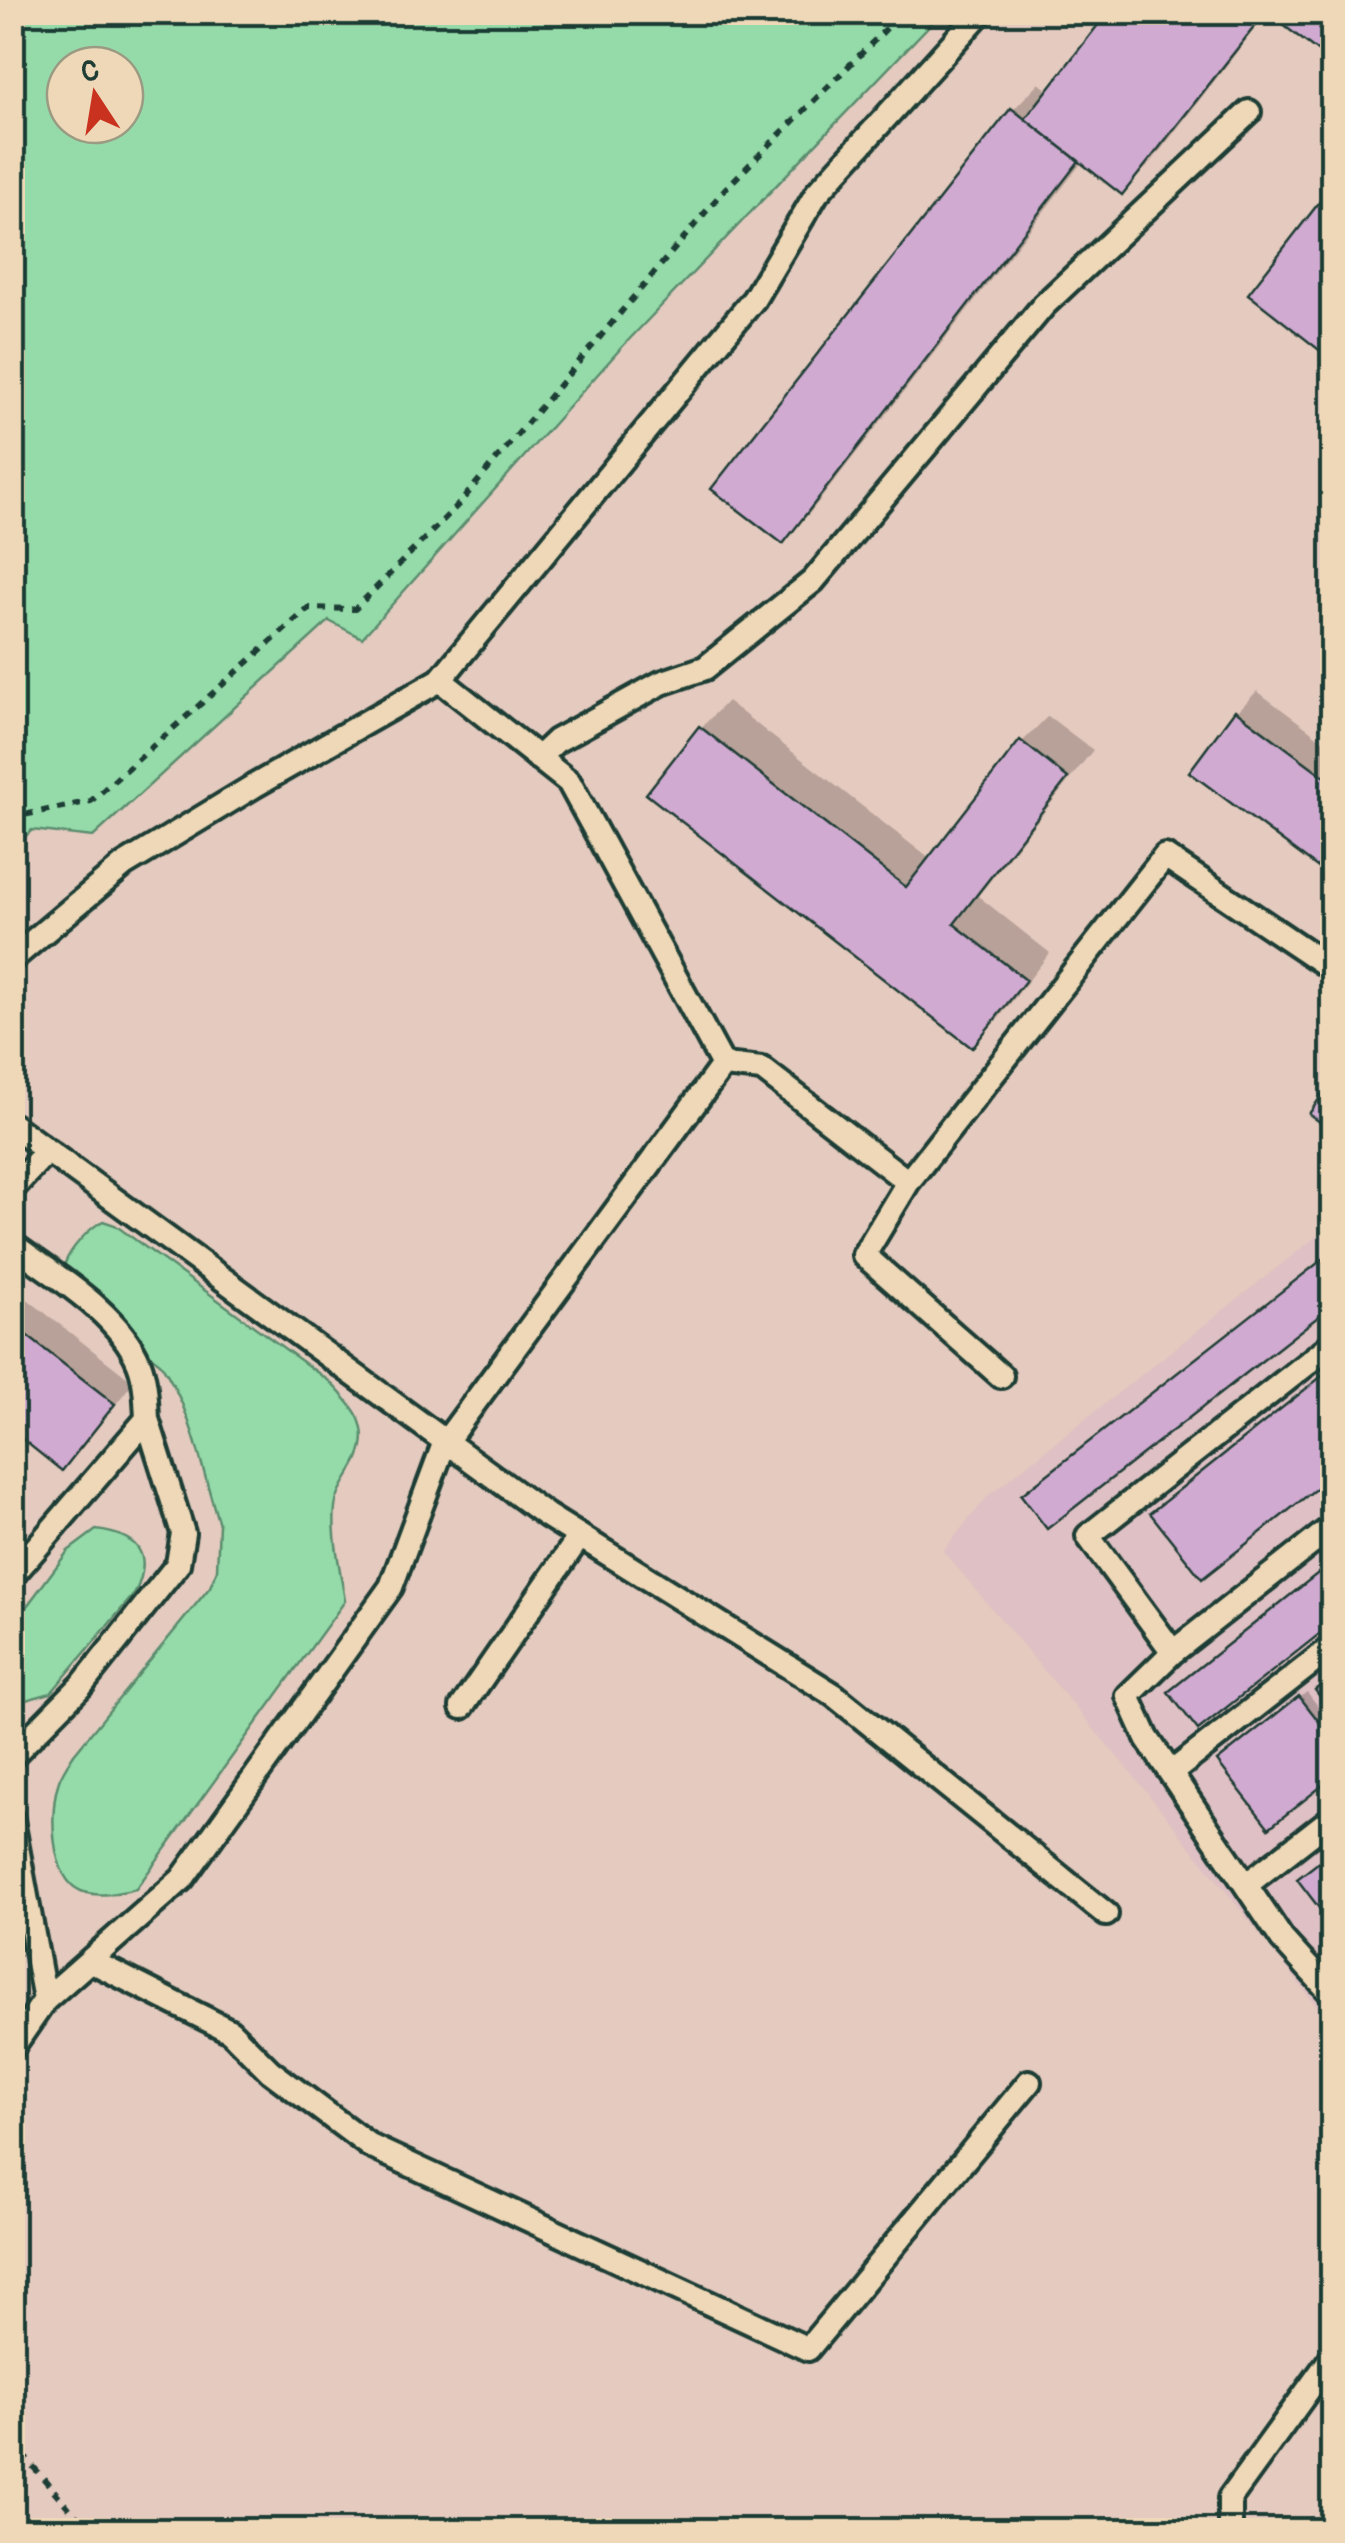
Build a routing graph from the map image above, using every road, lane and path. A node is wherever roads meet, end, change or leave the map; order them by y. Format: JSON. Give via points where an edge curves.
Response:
{"nodes":[{"id":1,"x":903,"y":12,"type":"edge"},
{"id":2,"x":981,"y":12,"type":"edge"},
{"id":3,"x":1248,"y":112,"type":"dead end"},
{"id":4,"x":440,"y":680,"type":"junction"},
{"id":5,"x":538,"y":758,"type":"junction"},
{"id":6,"x":12,"y":822,"type":"edge"},
{"id":7,"x":12,"y":960,"type":"edge"},
{"id":8,"x":1332,"y":961,"type":"edge"},
{"id":9,"x":724,"y":1065,"type":"junction"},
{"id":10,"x":12,"y":1125,"type":"edge"},
{"id":11,"x":48,"y":1150,"type":"junction"},
{"id":12,"x":908,"y":1182,"type":"junction"},
{"id":13,"x":12,"y":1189,"type":"edge"},
{"id":14,"x":12,"y":1244,"type":"edge"},
{"id":15,"x":1332,"y":1344,"type":"edge"},
{"id":16,"x":1002,"y":1376,"type":"dead end"},
{"id":17,"x":146,"y":1418,"type":"junction"},
{"id":18,"x":444,"y":1444,"type":"junction"},
{"id":19,"x":1332,"y":1526,"type":"edge"},
{"id":20,"x":580,"y":1536,"type":"junction"},
{"id":21,"x":12,"y":1576,"type":"edge"},
{"id":22,"x":1332,"y":1647,"type":"edge"},
{"id":23,"x":1174,"y":1652,"type":"junction"},
{"id":24,"x":462,"y":1707,"type":"dead end"},
{"id":25,"x":12,"y":1756,"type":"edge"},
{"id":26,"x":1171,"y":1773,"type":"junction"},
{"id":27,"x":1332,"y":1818,"type":"edge"},
{"id":28,"x":12,"y":1820,"type":"edge"},
{"id":29,"x":1246,"y":1885,"type":"junction"},
{"id":30,"x":1106,"y":1914,"type":"dead end"},
{"id":31,"x":91,"y":1961,"type":"junction"},
{"id":32,"x":1332,"y":1994,"type":"edge"},
{"id":33,"x":45,"y":2000,"type":"junction"},
{"id":34,"x":12,"y":2048,"type":"edge"},
{"id":35,"x":1029,"y":2082,"type":"dead end"},
{"id":36,"x":1332,"y":2358,"type":"edge"},
{"id":37,"x":12,"y":2442,"type":"edge"},
{"id":38,"x":88,"y":2530,"type":"edge"},
{"id":39,"x":1230,"y":2530,"type":"edge"}],
"edges":[{"from":1,"to":6,"type":"path","via":[[725,190],[458,504],[355,609],[309,608],[91,801]]},
{"from":2,"to":4,"type":"lane","via":[[817,193],[754,298]]},
{"from":3,"to":5,"type":"lane","via":[[1044,305],[812,582],[705,668],[660,683],[556,740]]},
{"from":4,"to":5,"type":"lane"},
{"from":4,"to":7,"type":"lane","via":[[124,865]]},
{"from":5,"to":9,"type":"lane","via":[[569,782]]},
{"from":8,"to":12,"type":"lane","via":[[1328,966],[1165,856]]},
{"from":9,"to":12,"type":"lane","via":[[762,1069]]},
{"from":9,"to":18,"type":"lane"},
{"from":10,"to":11,"type":"lane"},
{"from":11,"to":13,"type":"lane"},
{"from":11,"to":18,"type":"lane"},
{"from":12,"to":16,"type":"lane","via":[[864,1256]]},
{"from":14,"to":17,"type":"lane","via":[[99,1308],[138,1360]]},
{"from":15,"to":23,"type":"lane","via":[[1088,1536]]},
{"from":17,"to":21,"type":"lane"},
{"from":17,"to":25,"type":"lane","via":[[183,1533],[178,1564],[82,1685]]},
{"from":18,"to":20,"type":"lane"},
{"from":18,"to":31,"type":"lane","via":[[391,1587],[182,1879]]},
{"from":19,"to":23,"type":"lane"},
{"from":20,"to":24,"type":"lane"},
{"from":20,"to":30,"type":"lane","via":[[834,1695]]},
{"from":22,"to":26,"type":"lane"},
{"from":23,"to":26,"type":"lane","via":[[1128,1696]]},
{"from":26,"to":29,"type":"lane"},
{"from":27,"to":29,"type":"lane"},
{"from":28,"to":33,"type":"lane"},
{"from":29,"to":32,"type":"lane","via":[[1282,1939]]},
{"from":31,"to":33,"type":"lane"},
{"from":31,"to":35,"type":"lane","via":[[230,2031],[270,2072],[370,2146],[808,2349]]},
{"from":33,"to":34,"type":"lane"},
{"from":36,"to":39,"type":"lane","via":[[1230,2498]]},
{"from":37,"to":38,"type":"path"}]}
